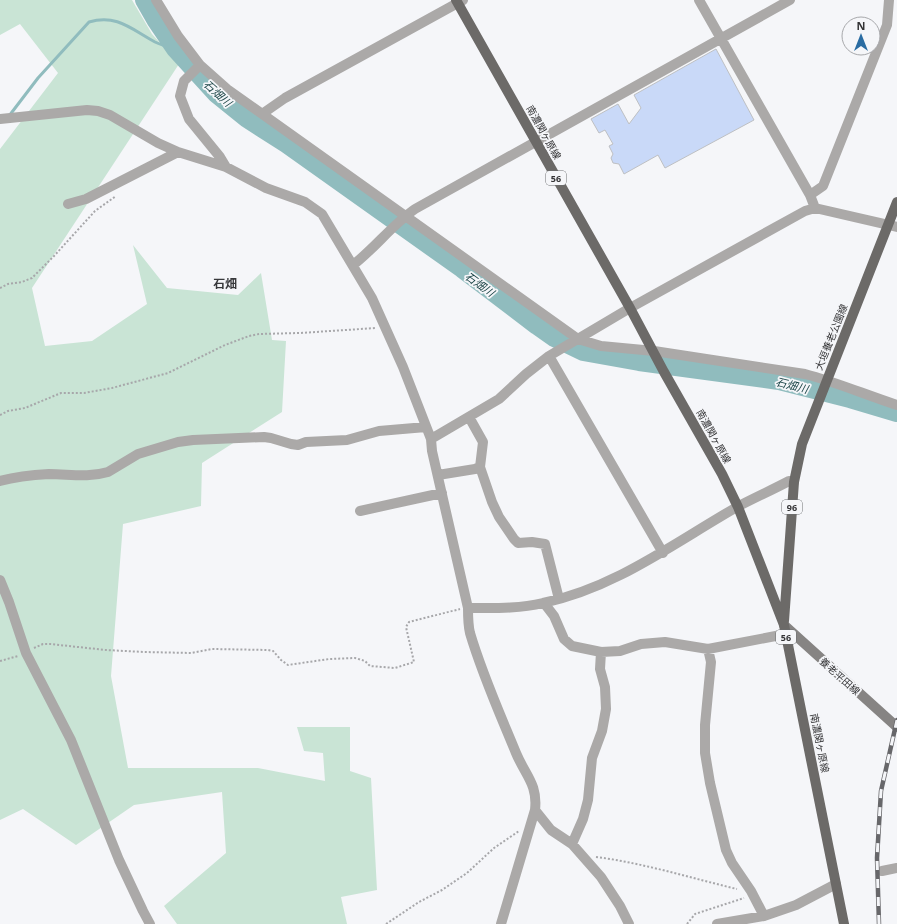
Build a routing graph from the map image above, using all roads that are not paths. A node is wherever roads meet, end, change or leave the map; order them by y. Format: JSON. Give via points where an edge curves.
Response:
{"nodes":[{"id":1,"x":156,"y":0,"type":"edge"},
{"id":2,"x":699,"y":0,"type":"edge"},
{"id":3,"x":790,"y":0,"type":"edge"},
{"id":4,"x":889,"y":0,"type":"edge"},
{"id":5,"x":459,"y":1,"type":"edge"},
{"id":6,"x":721,"y":38,"type":"junction"},
{"id":7,"x":200,"y":65,"type":"junction"},
{"id":8,"x":262,"y":114,"type":"junction"},
{"id":9,"x":0,"y":119,"type":"edge"},
{"id":10,"x":536,"y":142,"type":"junction"},
{"id":11,"x":178,"y":152,"type":"junction"},
{"id":12,"x":226,"y":167,"type":"junction"},
{"id":13,"x":810,"y":195,"type":"junction"},
{"id":14,"x":897,"y":202,"type":"edge"},
{"id":15,"x":68,"y":204,"type":"dead end"},
{"id":16,"x":815,"y":208,"type":"junction"},
{"id":17,"x":403,"y":218,"type":"junction"},
{"id":18,"x":893,"y":226,"type":"edge"},
{"id":19,"x":353,"y":265,"type":"junction"},
{"id":20,"x":630,"y":308,"type":"junction"},
{"id":21,"x":576,"y":340,"type":"junction"},
{"id":22,"x":655,"y":354,"type":"junction"},
{"id":23,"x":549,"y":356,"type":"junction"},
{"id":24,"x":826,"y":382,"type":"junction"},
{"id":25,"x":897,"y":405,"type":"edge"},
{"id":26,"x":469,"y":417,"type":"junction"},
{"id":27,"x":426,"y":427,"type":"junction"},
{"id":28,"x":431,"y":439,"type":"junction"},
{"id":29,"x":480,"y":467,"type":"junction"},
{"id":30,"x":438,"y":475,"type":"junction"},
{"id":31,"x":0,"y":481,"type":"edge"},
{"id":32,"x":794,"y":482,"type":"junction"},
{"id":33,"x":442,"y":494,"type":"junction"},
{"id":34,"x":738,"y":507,"type":"junction"},
{"id":35,"x":360,"y":511,"type":"dead end"},
{"id":36,"x":663,"y":553,"type":"junction"},
{"id":37,"x":0,"y":580,"type":"edge"},
{"id":38,"x":559,"y":599,"type":"junction"},
{"id":39,"x":544,"y":603,"type":"junction"},
{"id":40,"x":467,"y":608,"type":"junction"},
{"id":41,"x":785,"y":630,"type":"junction"},
{"id":42,"x":708,"y":649,"type":"junction"},
{"id":43,"x":600,"y":652,"type":"junction"},
{"id":44,"x":897,"y":727,"type":"edge"},
{"id":45,"x":535,"y":810,"type":"junction"},
{"id":46,"x":572,"y":844,"type":"junction"},
{"id":47,"x":897,"y":868,"type":"edge"},
{"id":48,"x":882,"y":871,"type":"dead end"},
{"id":49,"x":836,"y":884,"type":"junction"},
{"id":50,"x":763,"y":918,"type":"edge"},
{"id":51,"x":150,"y":924,"type":"edge"},
{"id":52,"x":501,"y":924,"type":"edge"},
{"id":53,"x":629,"y":924,"type":"edge"},
{"id":54,"x":717,"y":924,"type":"edge"},
{"id":55,"x":844,"y":924,"type":"edge"}],
"edges":[{"from":1,"to":7,"type":"street"},
{"from":2,"to":6,"type":"street"},
{"from":3,"to":6,"type":"street"},
{"from":4,"to":13,"type":"street","via":[[887,25],[823,186]]},
{"from":5,"to":8,"type":"street","via":[[285,98]]},
{"from":5,"to":10,"type":"main road","name":"南濃関ヶ原線","number":"56"},
{"from":6,"to":10,"type":"street"},
{"from":6,"to":13,"type":"street"},
{"from":7,"to":8,"type":"street","via":[[227,89]]},
{"from":7,"to":12,"type":"street","via":[[184,81],[180,96],[189,119]]},
{"from":8,"to":17,"type":"street"},
{"from":9,"to":11,"type":"street","via":[[98,111],[110,115],[158,144]]},
{"from":10,"to":17,"type":"street"},
{"from":10,"to":20,"type":"main road","name":"南濃関ヶ原線","number":"56"},
{"from":11,"to":12,"type":"street"},
{"from":11,"to":15,"type":"street","via":[[86,199]]},
{"from":12,"to":19,"type":"street","via":[[266,188],[305,202],[322,214]]},
{"from":13,"to":16,"type":"street"},
{"from":14,"to":18,"type":"main road","name":"大垣養老公園線","number":"96"},
{"from":16,"to":18,"type":"street"},
{"from":16,"to":20,"type":"street","via":[[804,211]]},
{"from":17,"to":19,"type":"street"},
{"from":17,"to":21,"type":"street"},
{"from":18,"to":24,"type":"main road","name":"大垣養老公園線","number":"96"},
{"from":19,"to":27,"type":"street","via":[[386,327]]},
{"from":20,"to":21,"type":"street"},
{"from":20,"to":22,"type":"main road","name":"南濃関ヶ原線","number":"56"},
{"from":21,"to":22,"type":"street"},
{"from":21,"to":23,"type":"street"},
{"from":22,"to":24,"type":"street","via":[[805,374]]},
{"from":22,"to":34,"type":"main road","name":"南濃関ヶ原線","number":"56"},
{"from":23,"to":26,"type":"street","via":[[499,399]]},
{"from":23,"to":36,"type":"street"},
{"from":24,"to":25,"type":"street"},
{"from":24,"to":32,"type":"main road","name":"大垣養老公園線","number":"96","via":[[802,444]]},
{"from":26,"to":28,"type":"street"},
{"from":26,"to":29,"type":"street","via":[[483,442]]},
{"from":27,"to":28,"type":"street"},
{"from":27,"to":31,"type":"street","via":[[379,431],[347,440],[306,442],[298,445],[271,438],[193,440],[138,454],[103,473],[48,474]]},
{"from":28,"to":30,"type":"street"},
{"from":29,"to":30,"type":"street"},
{"from":29,"to":38,"type":"street","via":[[499,517],[514,539],[518,543],[546,544]]},
{"from":30,"to":33,"type":"street"},
{"from":32,"to":34,"type":"street","via":[[789,481]]},
{"from":32,"to":41,"type":"main road","name":"大垣養老公園線","number":"96"},
{"from":33,"to":35,"type":"street"},
{"from":33,"to":40,"type":"street"},
{"from":34,"to":36,"type":"street"},
{"from":34,"to":41,"type":"main road","name":"南濃関ヶ原線","number":"56"},
{"from":36,"to":38,"type":"street","via":[[610,581]]},
{"from":37,"to":51,"type":"street","via":[[26,653],[71,740],[120,860]]},
{"from":38,"to":39,"type":"street"},
{"from":39,"to":40,"type":"street","via":[[521,607]]},
{"from":39,"to":43,"type":"street","via":[[554,616],[564,639],[572,646]]},
{"from":40,"to":45,"type":"street","via":[[470,631],[488,686],[519,760],[532,781],[536,800]]},
{"from":41,"to":42,"type":"street"},
{"from":41,"to":44,"type":"main road","name":"養老平田線"},
{"from":41,"to":49,"type":"main road","name":"南濃関ヶ原線","number":"56"},
{"from":42,"to":43,"type":"street","via":[[665,642],[641,644],[620,651]]},
{"from":42,"to":50,"type":"street","via":[[711,662],[705,753],[710,783],[726,850],[752,892]]},
{"from":43,"to":46,"type":"street","via":[[606,709],[602,732],[592,758],[585,812]]},
{"from":45,"to":46,"type":"street","via":[[551,830]]},
{"from":45,"to":52,"type":"street"},
{"from":46,"to":53,"type":"street","via":[[601,877]]},
{"from":47,"to":48,"type":"street"},
{"from":49,"to":50,"type":"street","via":[[796,905]]},
{"from":49,"to":55,"type":"main road","name":"南濃関ヶ原線","number":"56"},
{"from":50,"to":54,"type":"street"}]}
